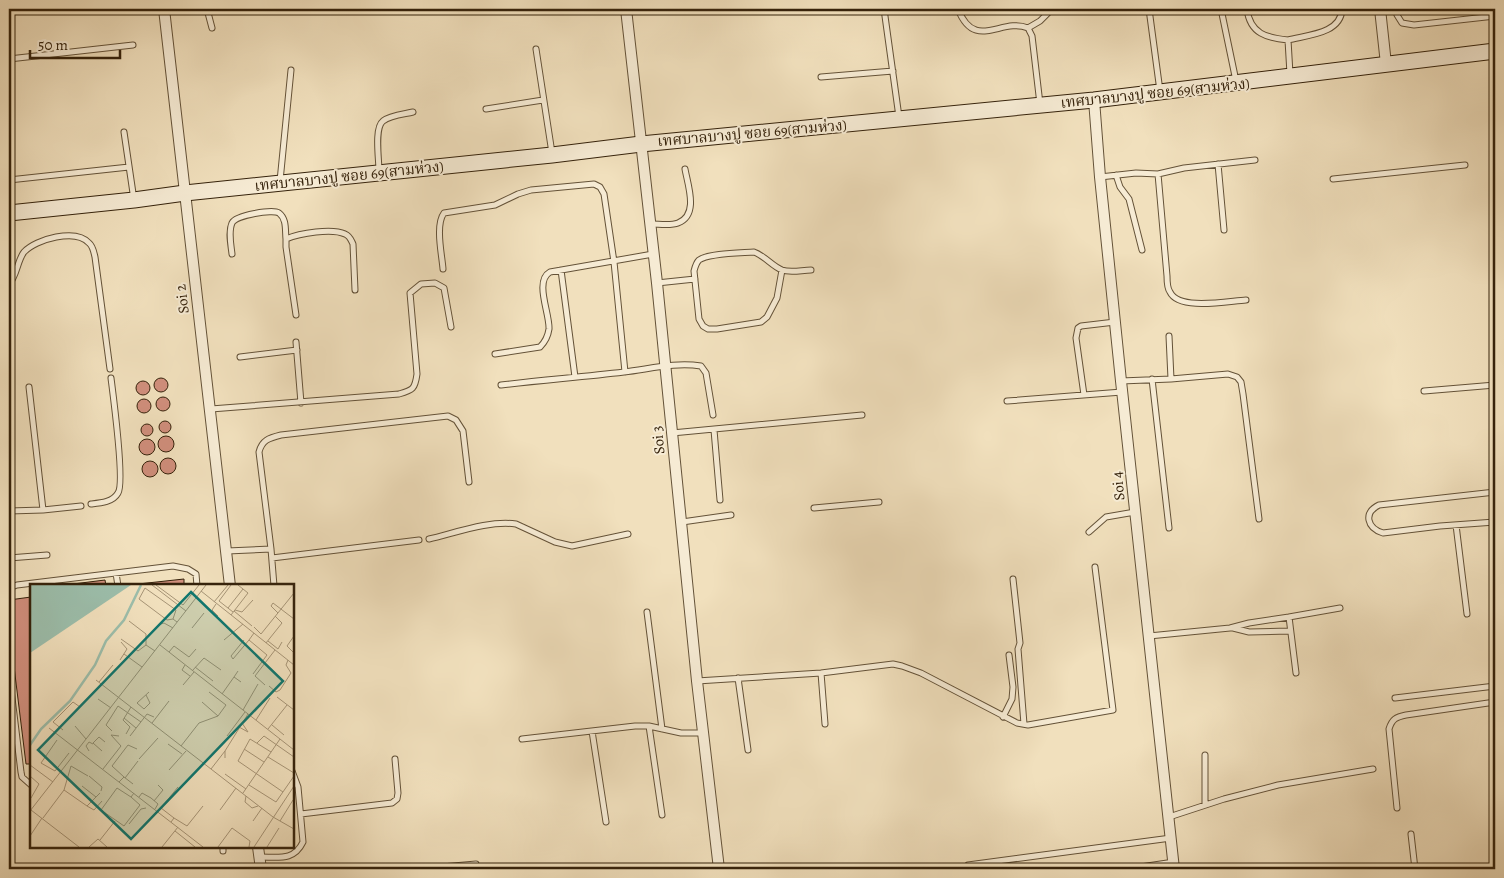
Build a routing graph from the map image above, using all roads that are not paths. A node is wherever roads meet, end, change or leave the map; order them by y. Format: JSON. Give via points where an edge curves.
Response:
{"nodes":[{"id":1,"x":164,"y":9,"type":"edge"},
{"id":2,"x":207,"y":9,"type":"edge"},
{"id":3,"x":626,"y":9,"type":"edge"},
{"id":4,"x":884,"y":9,"type":"edge"},
{"id":5,"x":958,"y":9,"type":"edge"},
{"id":6,"x":1052,"y":9,"type":"edge"},
{"id":7,"x":1150,"y":9,"type":"edge"},
{"id":8,"x":1221,"y":9,"type":"edge"},
{"id":9,"x":1247,"y":9,"type":"edge"},
{"id":10,"x":1342,"y":9,"type":"edge"},
{"id":11,"x":1380,"y":9,"type":"edge"},
{"id":12,"x":1396,"y":9,"type":"edge"},
{"id":13,"x":1495,"y":16,"type":"edge"},
{"id":14,"x":212,"y":28,"type":"dead end"},
{"id":15,"x":1028,"y":28,"type":"junction"},
{"id":16,"x":1288,"y":40,"type":"junction"},
{"id":17,"x":132,"y":45,"type":"dead end"},
{"id":18,"x":536,"y":49,"type":"dead end"},
{"id":19,"x":1495,"y":51,"type":"edge"},
{"id":20,"x":9,"y":59,"type":"edge"},
{"id":21,"x":1386,"y":64,"type":"junction"},
{"id":22,"x":291,"y":70,"type":"dead end"},
{"id":23,"x":894,"y":71,"type":"junction"},
{"id":24,"x":821,"y":77,"type":"dead end"},
{"id":25,"x":1290,"y":77,"type":"junction"},
{"id":26,"x":1237,"y":84,"type":"junction"},
{"id":27,"x":1160,"y":92,"type":"junction"},
{"id":28,"x":544,"y":100,"type":"junction"},
{"id":29,"x":1094,"y":100,"type":"junction"},
{"id":30,"x":1040,"y":105,"type":"junction"},
{"id":31,"x":486,"y":109,"type":"dead end"},
{"id":32,"x":413,"y":112,"type":"dead end"},
{"id":33,"x":900,"y":120,"type":"junction"},
{"id":34,"x":124,"y":132,"type":"dead end"},
{"id":35,"x":641,"y":144,"type":"junction"},
{"id":36,"x":552,"y":155,"type":"junction"},
{"id":37,"x":1255,"y":160,"type":"dead end"},
{"id":38,"x":1218,"y":164,"type":"junction"},
{"id":39,"x":1465,"y":165,"type":"dead end"},
{"id":40,"x":129,"y":167,"type":"junction"},
{"id":41,"x":685,"y":169,"type":"dead end"},
{"id":42,"x":379,"y":174,"type":"junction"},
{"id":43,"x":1158,"y":174,"type":"junction"},
{"id":44,"x":1116,"y":175,"type":"junction"},
{"id":45,"x":1100,"y":177,"type":"junction"},
{"id":46,"x":1334,"y":179,"type":"dead end"},
{"id":47,"x":9,"y":180,"type":"edge"},
{"id":48,"x":280,"y":184,"type":"junction"},
{"id":49,"x":185,"y":193,"type":"junction"},
{"id":50,"x":134,"y":200,"type":"junction"},
{"id":51,"x":9,"y":213,"type":"edge"},
{"id":52,"x":651,"y":224,"type":"junction"},
{"id":53,"x":1224,"y":230,"type":"dead end"},
{"id":54,"x":286,"y":239,"type":"junction"},
{"id":55,"x":1142,"y":250,"type":"dead end"},
{"id":56,"x":232,"y":254,"type":"dead end"},
{"id":57,"x":653,"y":254,"type":"junction"},
{"id":58,"x":614,"y":262,"type":"junction"},
{"id":59,"x":444,"y":269,"type":"dead end"},
{"id":60,"x":561,"y":270,"type":"junction"},
{"id":61,"x":782,"y":270,"type":"junction"},
{"id":62,"x":811,"y":270,"type":"dead end"},
{"id":63,"x":695,"y":279,"type":"junction"},
{"id":64,"x":657,"y":283,"type":"junction"},
{"id":65,"x":9,"y":284,"type":"edge"},
{"id":66,"x":355,"y":290,"type":"dead end"},
{"id":67,"x":1246,"y":300,"type":"dead end"},
{"id":68,"x":296,"y":315,"type":"dead end"},
{"id":69,"x":1115,"y":322,"type":"junction"},
{"id":70,"x":451,"y":327,"type":"dead end"},
{"id":71,"x":1169,"y":336,"type":"dead end"},
{"id":72,"x":296,"y":342,"type":"dead end"},
{"id":73,"x":297,"y":350,"type":"junction"},
{"id":74,"x":495,"y":354,"type":"dead end"},
{"id":75,"x":240,"y":357,"type":"dead end"},
{"id":76,"x":666,"y":366,"type":"junction"},
{"id":77,"x":110,"y":369,"type":"dead end"},
{"id":78,"x":625,"y":372,"type":"junction"},
{"id":79,"x":575,"y":377,"type":"junction"},
{"id":80,"x":111,"y":378,"type":"dead end"},
{"id":81,"x":1152,"y":379,"type":"junction"},
{"id":82,"x":1171,"y":379,"type":"junction"},
{"id":83,"x":1121,"y":381,"type":"junction"},
{"id":84,"x":501,"y":385,"type":"dead end"},
{"id":85,"x":1495,"y":385,"type":"edge"},
{"id":86,"x":29,"y":387,"type":"dead end"},
{"id":87,"x":1424,"y":391,"type":"dead end"},
{"id":88,"x":1123,"y":392,"type":"junction"},
{"id":89,"x":1084,"y":395,"type":"junction"},
{"id":90,"x":1007,"y":401,"type":"dead end"},
{"id":91,"x":301,"y":403,"type":"junction"},
{"id":92,"x":211,"y":409,"type":"junction"},
{"id":93,"x":713,"y":415,"type":"dead end"},
{"id":94,"x":862,"y":415,"type":"dead end"},
{"id":95,"x":714,"y":430,"type":"junction"},
{"id":96,"x":672,"y":433,"type":"junction"},
{"id":97,"x":469,"y":482,"type":"dead end"},
{"id":98,"x":1495,"y":492,"type":"edge"},
{"id":99,"x":720,"y":500,"type":"dead end"},
{"id":100,"x":880,"y":502,"type":"dead end"},
{"id":101,"x":91,"y":504,"type":"dead end"},
{"id":102,"x":81,"y":506,"type":"dead end"},
{"id":103,"x":814,"y":508,"type":"dead end"},
{"id":104,"x":43,"y":510,"type":"junction"},
{"id":105,"x":9,"y":511,"type":"edge"},
{"id":106,"x":1135,"y":512,"type":"junction"},
{"id":107,"x":731,"y":515,"type":"dead end"},
{"id":108,"x":1259,"y":519,"type":"dead end"},
{"id":109,"x":682,"y":522,"type":"junction"},
{"id":110,"x":1495,"y":522,"type":"edge"},
{"id":111,"x":1456,"y":525,"type":"junction"},
{"id":112,"x":1169,"y":528,"type":"dead end"},
{"id":113,"x":1090,"y":532,"type":"dead end"},
{"id":114,"x":628,"y":534,"type":"dead end"},
{"id":115,"x":429,"y":539,"type":"dead end"},
{"id":116,"x":419,"y":540,"type":"dead end"},
{"id":117,"x":271,"y":549,"type":"junction"},
{"id":118,"x":226,"y":551,"type":"junction"},
{"id":119,"x":47,"y":555,"type":"dead end"},
{"id":120,"x":9,"y":558,"type":"edge"},
{"id":121,"x":272,"y":558,"type":"junction"},
{"id":122,"x":1095,"y":567,"type":"dead end"},
{"id":123,"x":116,"y":573,"type":"junction"},
{"id":124,"x":1014,"y":579,"type":"dead end"},
{"id":125,"x":118,"y":584,"type":"edge"},
{"id":126,"x":197,"y":584,"type":"edge"},
{"id":127,"x":230,"y":584,"type":"edge"},
{"id":128,"x":274,"y":584,"type":"edge"},
{"id":129,"x":9,"y":588,"type":"edge"},
{"id":130,"x":1340,"y":608,"type":"dead end"},
{"id":131,"x":647,"y":612,"type":"dead end"},
{"id":132,"x":1467,"y":614,"type":"dead end"},
{"id":133,"x":1289,"y":617,"type":"junction"},
{"id":134,"x":1230,"y":628,"type":"junction"},
{"id":135,"x":1290,"y":631,"type":"junction"},
{"id":136,"x":1148,"y":636,"type":"junction"},
{"id":137,"x":1009,"y":655,"type":"dead end"},
{"id":138,"x":821,"y":672,"type":"junction"},
{"id":139,"x":1296,"y":672,"type":"dead end"},
{"id":140,"x":9,"y":673,"type":"edge"},
{"id":141,"x":738,"y":678,"type":"junction"},
{"id":142,"x":697,"y":681,"type":"junction"},
{"id":143,"x":1495,"y":686,"type":"edge"},
{"id":144,"x":1394,"y":698,"type":"dead end"},
{"id":145,"x":1495,"y":702,"type":"edge"},
{"id":146,"x":11,"y":715,"type":"edge"},
{"id":147,"x":1003,"y":717,"type":"junction"},
{"id":148,"x":825,"y":724,"type":"dead end"},
{"id":149,"x":1024,"y":724,"type":"junction"},
{"id":150,"x":649,"y":726,"type":"junction"},
{"id":151,"x":662,"y":729,"type":"junction"},
{"id":152,"x":592,"y":731,"type":"junction"},
{"id":153,"x":703,"y":733,"type":"junction"},
{"id":154,"x":522,"y":739,"type":"dead end"},
{"id":155,"x":748,"y":750,"type":"dead end"},
{"id":156,"x":1205,"y":755,"type":"dead end"},
{"id":157,"x":395,"y":759,"type":"dead end"},
{"id":158,"x":1373,"y":769,"type":"dead end"},
{"id":159,"x":294,"y":774,"type":"edge"},
{"id":160,"x":30,"y":784,"type":"edge"},
{"id":161,"x":1205,"y":805,"type":"junction"},
{"id":162,"x":1397,"y":808,"type":"dead end"},
{"id":163,"x":301,"y":814,"type":"junction"},
{"id":164,"x":662,"y":815,"type":"dead end"},
{"id":165,"x":1169,"y":817,"type":"junction"},
{"id":166,"x":606,"y":822,"type":"dead end"},
{"id":167,"x":1411,"y":834,"type":"dead end"},
{"id":168,"x":1171,"y":838,"type":"junction"},
{"id":169,"x":259,"y":852,"type":"edge"},
{"id":170,"x":476,"y":864,"type":"dead end"},
{"id":171,"x":968,"y":865,"type":"dead end"},
{"id":172,"x":1174,"y":866,"type":"edge"},
{"id":173,"x":261,"y":869,"type":"edge"},
{"id":174,"x":419,"y":869,"type":"edge"},
{"id":175,"x":718,"y":869,"type":"edge"},
{"id":176,"x":1127,"y":869,"type":"edge"},
{"id":177,"x":1415,"y":869,"type":"edge"}],
"edges":[{"from":1,"to":49,"type":"street","name":"Soi 2"},
{"from":2,"to":14,"type":"lane"},
{"from":3,"to":35,"type":"street","name":"Soi 3"},
{"from":4,"to":23,"type":"lane"},
{"from":5,"to":15,"type":"lane","via":[[963,21],[976,30]]},
{"from":6,"to":15,"type":"lane"},
{"from":7,"to":27,"type":"lane"},
{"from":8,"to":26,"type":"lane"},
{"from":9,"to":16,"type":"lane","via":[[1252,25],[1262,34]]},
{"from":10,"to":16,"type":"lane","via":[[1338,23],[1328,30]]},
{"from":11,"to":21,"type":"street"},
{"from":12,"to":13,"type":"lane","via":[[1402,23],[1414,25]]},
{"from":15,"to":30,"type":"lane","via":[[1032,36]]},
{"from":16,"to":25,"type":"lane"},
{"from":17,"to":20,"type":"lane"},
{"from":18,"to":28,"type":"lane"},
{"from":19,"to":21,"type":"street","name":"เทศบาลบางปู ซอย 69(สามห่วง)"},
{"from":21,"to":25,"type":"street","name":"เทศบาลบางปู ซอย 69(สามห่วง)"},
{"from":22,"to":48,"type":"lane"},
{"from":23,"to":24,"type":"lane"},
{"from":23,"to":33,"type":"lane"},
{"from":25,"to":26,"type":"street","name":"เทศบาลบางปู ซอย 69(สามห่วง)"},
{"from":26,"to":27,"type":"street","name":"เทศบาลบางปู ซอย 69(สามห่วง)"},
{"from":27,"to":29,"type":"street","name":"เทศบาลบางปู ซอย 69(สามห่วง)"},
{"from":28,"to":31,"type":"lane"},
{"from":28,"to":36,"type":"lane"},
{"from":29,"to":30,"type":"street","name":"เทศบาลบางปู ซอย 69(สามห่วง)"},
{"from":29,"to":45,"type":"street","name":"Soi 4"},
{"from":30,"to":33,"type":"street","name":"เทศบาลบางปู ซอย 69(สามห่วง)"},
{"from":32,"to":42,"type":"lane","via":[[384,119],[380,124]]},
{"from":33,"to":35,"type":"street","name":"เทศบาลบางปู ซอย 69(สามห่วง)"},
{"from":34,"to":40,"type":"lane"},
{"from":35,"to":36,"type":"street","name":"เทศบาลบางปู ซอย 69(สามห่วง)"},
{"from":35,"to":52,"type":"street","name":"Soi 3"},
{"from":36,"to":42,"type":"street","name":"เทศบาลบางปู ซอย 69(สามห่วง)"},
{"from":37,"to":38,"type":"lane"},
{"from":38,"to":43,"type":"lane"},
{"from":38,"to":53,"type":"lane"},
{"from":39,"to":46,"type":"lane"},
{"from":40,"to":47,"type":"lane"},
{"from":40,"to":50,"type":"lane"},
{"from":41,"to":52,"type":"lane","via":[[691,207],[689,214],[677,224]]},
{"from":42,"to":48,"type":"street","name":"เทศบาลบางปู ซอย 69(สามห่วง)"},
{"from":43,"to":44,"type":"lane"},
{"from":43,"to":67,"type":"lane","via":[[1169,291],[1174,298],[1187,304]]},
{"from":44,"to":45,"type":"lane"},
{"from":44,"to":55,"type":"lane","via":[[1129,198]]},
{"from":45,"to":69,"type":"street","name":"Soi 4"},
{"from":48,"to":49,"type":"street","name":"เทศบาลบางปู ซอย 69(สามห่วง)"},
{"from":49,"to":50,"type":"street","name":"เทศบาลบางปู ซอย 69(สามห่วง)"},
{"from":49,"to":92,"type":"street","name":"Soi 2"},
{"from":50,"to":51,"type":"street","name":"เทศบาลบางปู ซอย 69(สามห่วง)"},
{"from":52,"to":57,"type":"street","name":"Soi 3"},
{"from":54,"to":56,"type":"lane","via":[[280,214],[274,211],[242,216],[232,223]]},
{"from":54,"to":66,"type":"lane","via":[[304,233],[345,234],[353,244]]},
{"from":54,"to":68,"type":"lane"},
{"from":57,"to":58,"type":"lane"},
{"from":57,"to":64,"type":"street","name":"Soi 3"},
{"from":58,"to":59,"type":"lane","via":[[604,194],[594,184],[531,190],[495,205],[444,213],[439,228]]},
{"from":58,"to":60,"type":"lane"},
{"from":58,"to":78,"type":"lane"},
{"from":60,"to":74,"type":"lane","via":[[550,272],[543,279],[549,329],[545,342],[540,347]]},
{"from":60,"to":79,"type":"lane"},
{"from":61,"to":62,"type":"lane"},
{"from":61,"to":63,"type":"lane","via":[[754,252],[700,260],[695,265]]},
{"from":61,"to":63,"type":"lane","via":[[777,298],[761,322],[716,329],[702,326],[699,319]]},
{"from":63,"to":64,"type":"lane"},
{"from":64,"to":76,"type":"street","name":"Soi 3"},
{"from":65,"to":77,"type":"lane","via":[[22,254],[30,246],[46,239],[84,238],[91,244],[96,257]]},
{"from":69,"to":83,"type":"street","name":"Soi 4"},
{"from":69,"to":89,"type":"lane","via":[[1078,328],[1076,338]]},
{"from":70,"to":91,"type":"lane","via":[[444,288],[435,283],[420,284],[410,293],[417,374],[411,391]]},
{"from":71,"to":82,"type":"lane"},
{"from":72,"to":73,"type":"lane"},
{"from":73,"to":75,"type":"lane"},
{"from":73,"to":91,"type":"lane"},
{"from":76,"to":78,"type":"lane"},
{"from":76,"to":93,"type":"lane","via":[[701,366],[706,373]]},
{"from":76,"to":96,"type":"street","name":"Soi 3"},
{"from":78,"to":79,"type":"lane"},
{"from":79,"to":84,"type":"lane"},
{"from":80,"to":101,"type":"lane","via":[[120,491],[113,499]]},
{"from":81,"to":82,"type":"lane"},
{"from":81,"to":83,"type":"lane"},
{"from":81,"to":112,"type":"lane"},
{"from":82,"to":108,"type":"lane","via":[[1228,374],[1241,382]]},
{"from":83,"to":88,"type":"street","name":"Soi 4"},
{"from":85,"to":87,"type":"lane"},
{"from":86,"to":104,"type":"lane"},
{"from":88,"to":89,"type":"lane"},
{"from":88,"to":106,"type":"street","name":"Soi 4"},
{"from":89,"to":90,"type":"lane"},
{"from":91,"to":92,"type":"lane"},
{"from":92,"to":118,"type":"street","name":"Soi 2"},
{"from":94,"to":95,"type":"lane"},
{"from":95,"to":96,"type":"lane"},
{"from":95,"to":99,"type":"lane"},
{"from":96,"to":109,"type":"street","name":"Soi 3"},
{"from":97,"to":117,"type":"lane","via":[[464,431],[456,420],[448,416],[267,438],[259,452]]},
{"from":98,"to":111,"type":"lane","via":[[1379,505],[1369,517],[1371,526],[1383,533]]},
{"from":100,"to":103,"type":"lane"},
{"from":102,"to":104,"type":"lane"},
{"from":104,"to":105,"type":"lane"},
{"from":106,"to":113,"type":"lane","via":[[1106,517]]},
{"from":106,"to":136,"type":"street","name":"Soi 4"},
{"from":107,"to":109,"type":"lane"},
{"from":109,"to":142,"type":"street","name":"Soi 3"},
{"from":110,"to":111,"type":"lane"},
{"from":111,"to":132,"type":"lane"},
{"from":114,"to":115,"type":"lane","via":[[572,546],[508,523]]},
{"from":116,"to":121,"type":"lane"},
{"from":117,"to":118,"type":"lane"},
{"from":117,"to":121,"type":"lane"},
{"from":118,"to":127,"type":"street","name":"Soi 2"},
{"from":119,"to":120,"type":"lane"},
{"from":121,"to":128,"type":"lane"},
{"from":122,"to":149,"type":"lane","via":[[1113,710]]},
{"from":123,"to":125,"type":"lane"},
{"from":123,"to":126,"type":"lane","via":[[173,566],[196,574]]},
{"from":123,"to":129,"type":"lane"},
{"from":124,"to":149,"type":"lane"},
{"from":130,"to":133,"type":"lane"},
{"from":131,"to":151,"type":"lane"},
{"from":133,"to":134,"type":"lane"},
{"from":133,"to":135,"type":"lane"},
{"from":134,"to":135,"type":"lane","via":[[1249,632]]},
{"from":134,"to":136,"type":"lane"},
{"from":135,"to":139,"type":"lane"},
{"from":136,"to":165,"type":"street","name":"Soi 4"},
{"from":137,"to":147,"type":"lane","via":[[1014,687]]},
{"from":138,"to":141,"type":"lane"},
{"from":138,"to":147,"type":"lane","via":[[893,664],[902,666]]},
{"from":138,"to":148,"type":"lane"},
{"from":140,"to":146,"type":"lane"},
{"from":141,"to":142,"type":"lane"},
{"from":141,"to":155,"type":"lane"},
{"from":142,"to":153,"type":"street","name":"Soi 3"},
{"from":143,"to":144,"type":"lane"},
{"from":145,"to":162,"type":"lane","via":[[1406,715],[1391,721],[1389,729]]},
{"from":146,"to":160,"type":"lane","via":[[20,772]]},
{"from":147,"to":149,"type":"lane"},
{"from":150,"to":151,"type":"lane"},
{"from":150,"to":152,"type":"lane"},
{"from":150,"to":164,"type":"lane"},
{"from":151,"to":153,"type":"lane"},
{"from":152,"to":154,"type":"lane"},
{"from":152,"to":166,"type":"lane"},
{"from":153,"to":175,"type":"street","name":"Soi 3"},
{"from":156,"to":161,"type":"lane"},
{"from":157,"to":163,"type":"lane","via":[[398,793],[392,803]]},
{"from":158,"to":161,"type":"lane","via":[[1278,785]]},
{"from":159,"to":163,"type":"lane"},
{"from":161,"to":165,"type":"lane"},
{"from":163,"to":169,"type":"lane","via":[[303,842],[294,855],[285,857]]},
{"from":165,"to":168,"type":"street","name":"Soi 4"},
{"from":167,"to":177,"type":"lane"},
{"from":168,"to":171,"type":"lane"},
{"from":168,"to":172,"type":"street","name":"Soi 4"},
{"from":169,"to":173,"type":"street"},
{"from":170,"to":174,"type":"lane"},
{"from":172,"to":176,"type":"lane"}]}
